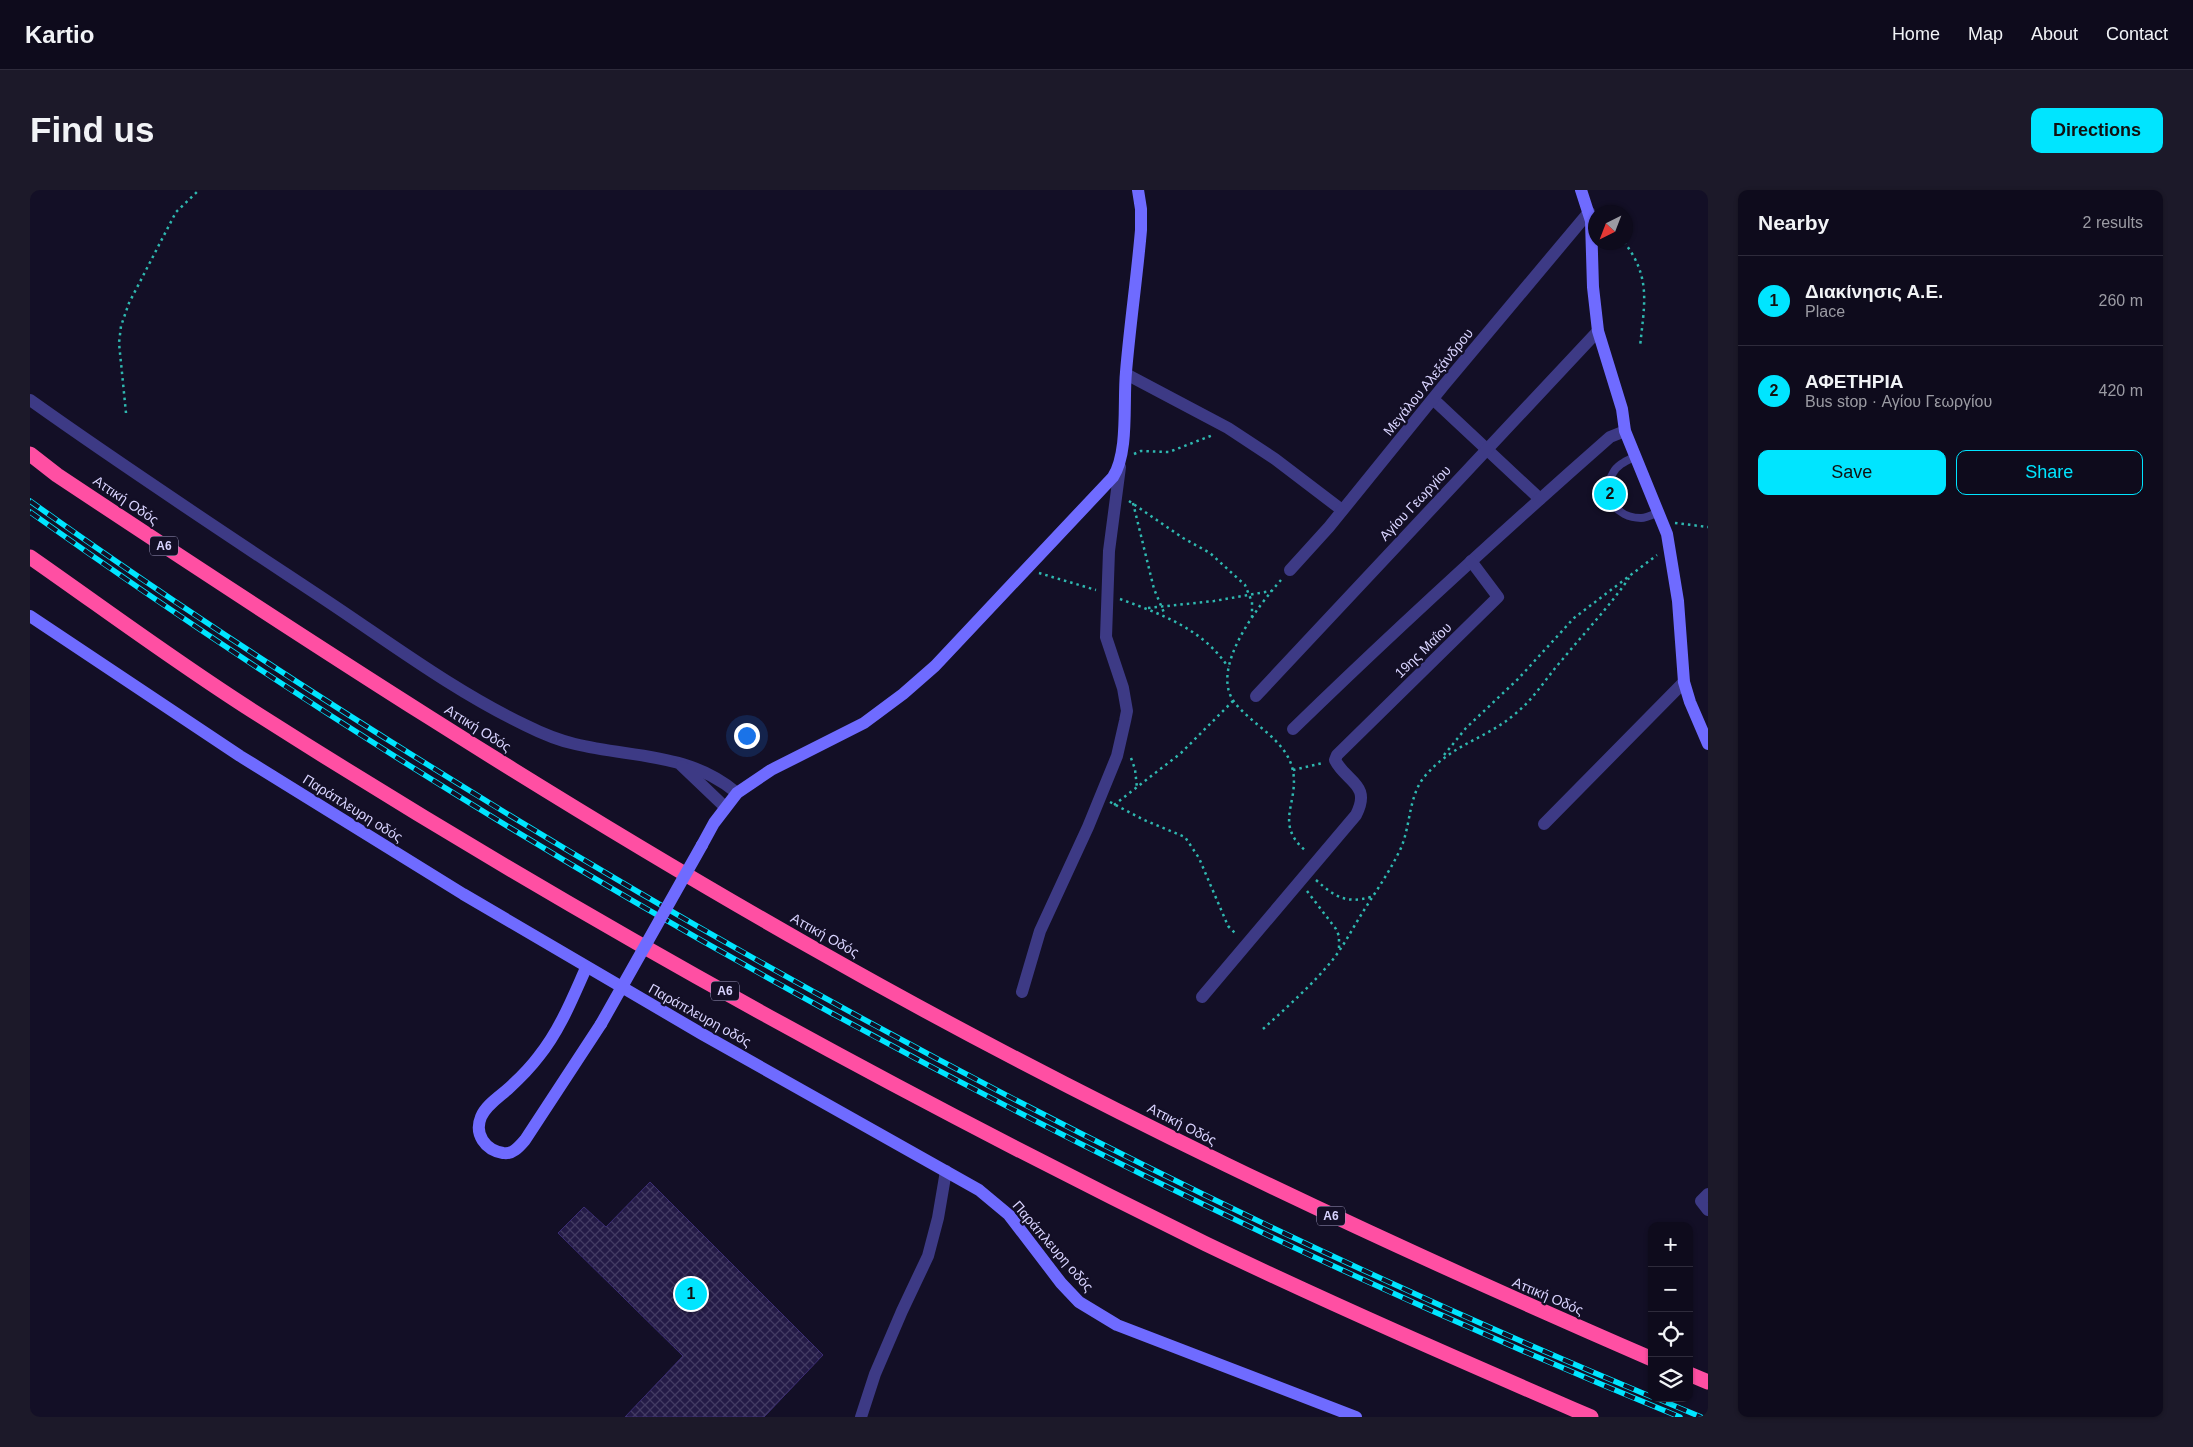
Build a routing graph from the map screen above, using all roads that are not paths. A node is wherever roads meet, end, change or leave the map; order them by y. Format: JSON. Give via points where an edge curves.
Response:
{"nodes":[{"id":1,"x":1138,"y":190,"type":"edge"},
{"id":2,"x":1581,"y":190,"type":"edge"},
{"id":3,"x":1588,"y":209,"type":"edge"},
{"id":4,"x":1588,"y":213,"type":"edge"},
{"id":5,"x":1591,"y":250,"type":"edge"},
{"id":6,"x":1598,"y":332,"type":"junction"},
{"id":7,"x":1126,"y":374,"type":"junction"},
{"id":8,"x":1433,"y":399,"type":"junction"},
{"id":9,"x":30,"y":400,"type":"edge"},
{"id":10,"x":1625,"y":431,"type":"junction"},
{"id":11,"x":1486,"y":449,"type":"junction"},
{"id":12,"x":30,"y":454,"type":"edge"},
{"id":13,"x":1634,"y":456,"type":"junction"},
{"id":14,"x":1120,"y":467,"type":"junction"},
{"id":15,"x":1540,"y":499,"type":"junction"},
{"id":16,"x":1342,"y":510,"type":"junction"},
{"id":17,"x":1662,"y":518,"type":"junction"},
{"id":18,"x":30,"y":557,"type":"edge"},
{"id":19,"x":1471,"y":561,"type":"junction"},
{"id":20,"x":1290,"y":570,"type":"road end"},
{"id":21,"x":30,"y":616,"type":"edge"},
{"id":22,"x":1684,"y":682,"type":"junction"},
{"id":23,"x":1256,"y":696,"type":"dead end"},
{"id":24,"x":1293,"y":729,"type":"dead end"},
{"id":25,"x":1708,"y":744,"type":"edge"},
{"id":26,"x":680,"y":764,"type":"junction"},
{"id":27,"x":737,"y":793,"type":"junction"},
{"id":28,"x":726,"y":806,"type":"junction"},
{"id":29,"x":1544,"y":824,"type":"dead end"},
{"id":30,"x":586,"y":968,"type":"junction"},
{"id":31,"x":1022,"y":992,"type":"dead end"},
{"id":32,"x":1202,"y":997,"type":"dead end"},
{"id":33,"x":946,"y":1171,"type":"junction"},
{"id":34,"x":1708,"y":1194,"type":"edge"},
{"id":35,"x":1708,"y":1210,"type":"edge"},
{"id":36,"x":1648,"y":1357,"type":"edge"},
{"id":37,"x":1693,"y":1376,"type":"edge"},
{"id":38,"x":1708,"y":1382,"type":"edge"},
{"id":39,"x":861,"y":1417,"type":"edge"},
{"id":40,"x":1356,"y":1417,"type":"edge"},
{"id":41,"x":1591,"y":1417,"type":"edge"}],
"edges":[{"from":1,"to":7,"type":"street","via":[[1141,230]]},
{"from":2,"to":3,"type":"street"},
{"from":4,"to":8,"type":"street","name":"Μεγάλου Αλεξάνδρου"},
{"from":5,"to":6,"type":"street"},
{"from":6,"to":10,"type":"street","via":[[1622,409]]},
{"from":6,"to":11,"type":"street","name":"Αγίου Γεωργίου"},
{"from":7,"to":14,"type":"street"},
{"from":7,"to":16,"type":"street","via":[[1228,428]]},
{"from":8,"to":11,"type":"street"},
{"from":8,"to":16,"type":"street","name":"Μεγάλου Αλεξάνδρου"},
{"from":9,"to":26,"type":"street","via":[[419,662],[524,725],[576,744],[658,757]]},
{"from":10,"to":13,"type":"street"},
{"from":10,"to":15,"type":"street","via":[[1610,438]]},
{"from":11,"to":15,"type":"street"},
{"from":11,"to":23,"type":"street","name":"Αγίου Γεωργίου"},
{"from":12,"to":36,"type":"highway","name":"Αττική Οδός","number":"Α6","via":[[300,636],[573,806],[813,948],[1251,1177],[1474,1282]]},
{"from":13,"to":17,"type":"street"},
{"from":13,"to":17,"type":"lane","via":[[1613,472],[1608,486],[1610,501],[1626,516]]},
{"from":14,"to":27,"type":"street","via":[[935,666],[864,723],[771,770]]},
{"from":14,"to":31,"type":"street","via":[[1109,551],[1106,638],[1123,688],[1127,711],[1122,737],[1100,797],[1040,931]]},
{"from":15,"to":19,"type":"street"},
{"from":16,"to":20,"type":"street","name":"Μεγάλου Αλεξάνδρου"},
{"from":17,"to":22,"type":"street","via":[[1678,601]]},
{"from":18,"to":41,"type":"highway","number":"Α6","via":[[256,713],[522,877],[824,1047],[1207,1244],[1420,1343]]},
{"from":19,"to":24,"type":"street"},
{"from":19,"to":32,"type":"street","name":"19ης Μαΐου","via":[[1498,597],[1336,758],[1339,768],[1355,782],[1361,793],[1356,815]]},
{"from":21,"to":30,"type":"street","name":"Παράπλευρη οδός","via":[[240,756]]},
{"from":22,"to":25,"type":"street"},
{"from":22,"to":29,"type":"street"},
{"from":26,"to":27,"type":"street","via":[[709,772]]},
{"from":26,"to":28,"type":"street"},
{"from":27,"to":28,"type":"street"},
{"from":28,"to":30,"type":"street","bridge":true,"via":[[601,1024],[525,1140],[506,1154],[495,1152],[480,1136],[478,1127],[482,1115],[541,1054]]},
{"from":30,"to":33,"type":"street","name":"Παράπλευρη οδός"},
{"from":33,"to":39,"type":"street","via":[[928,1256],[887,1347]]},
{"from":33,"to":40,"type":"street","name":"Παράπλευρη οδός","via":[[979,1190],[1009,1214],[1079,1302],[1117,1325]]},
{"from":34,"to":35,"type":"street","via":[[1701,1202]]},
{"from":37,"to":38,"type":"highway"}]}
